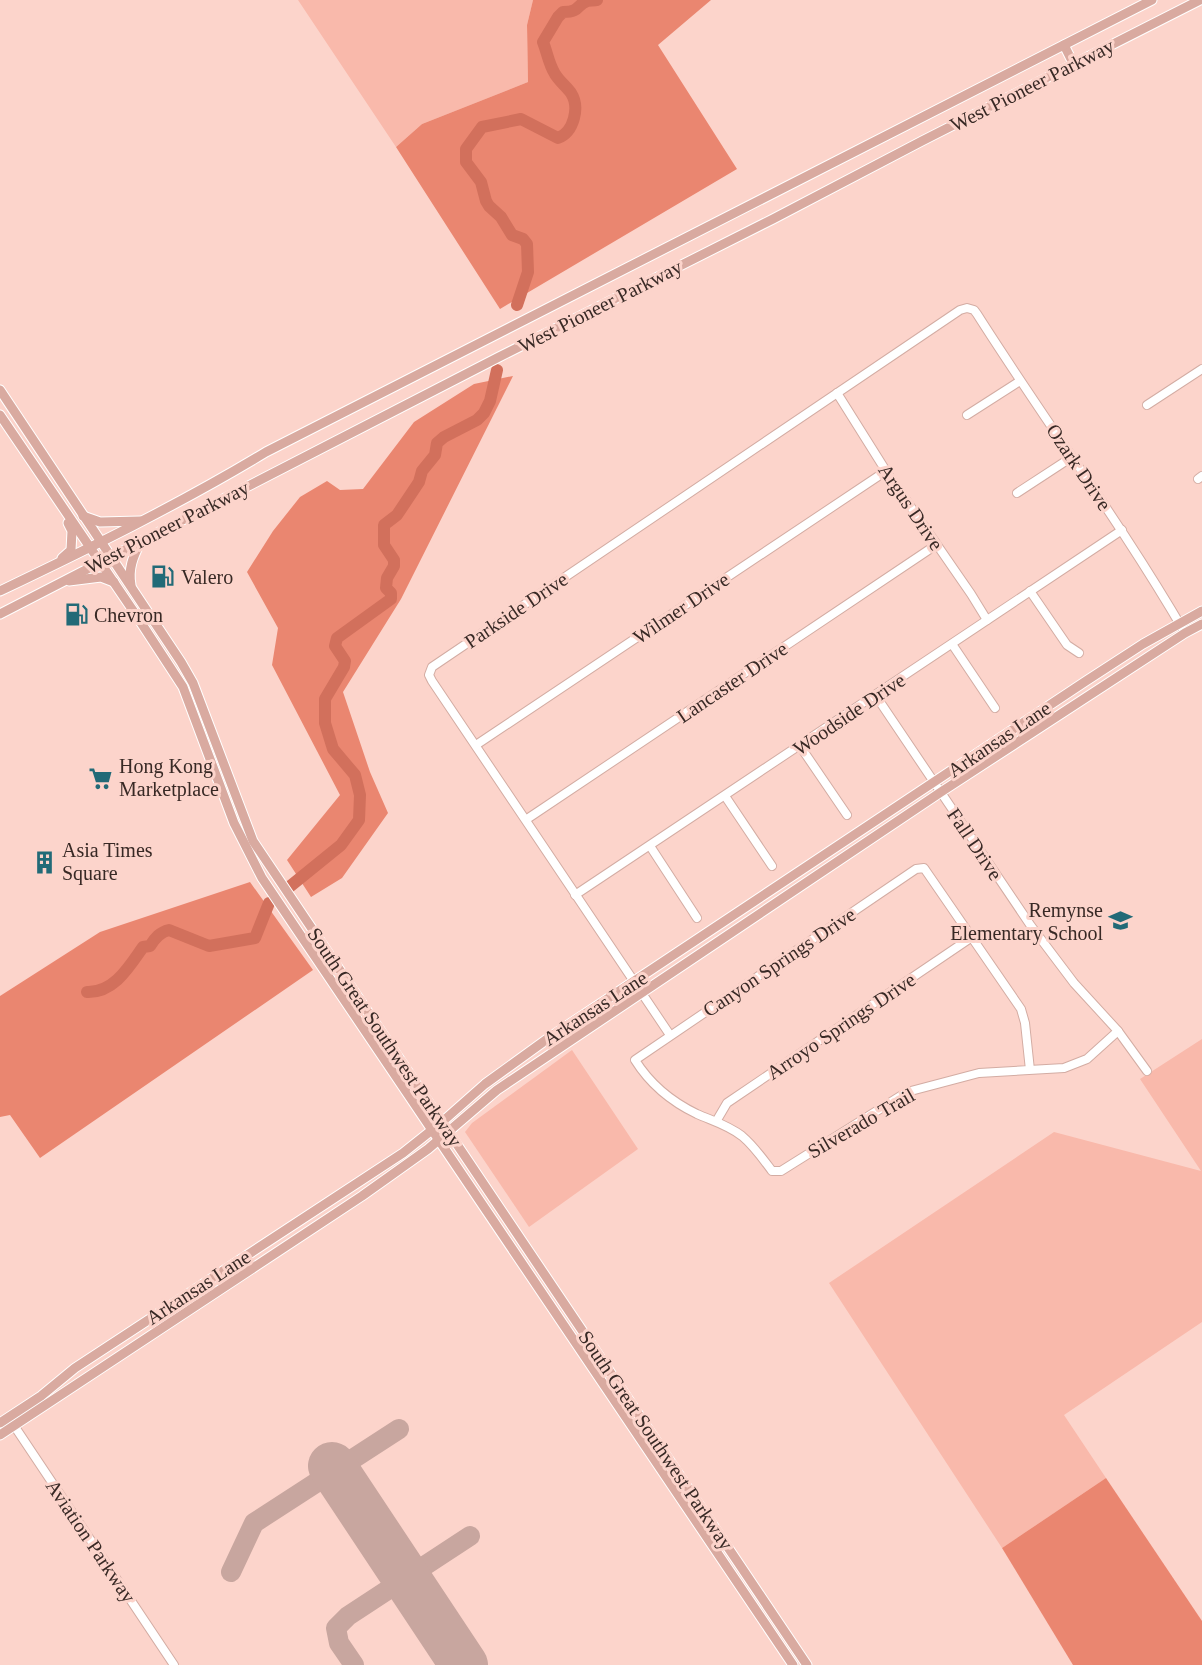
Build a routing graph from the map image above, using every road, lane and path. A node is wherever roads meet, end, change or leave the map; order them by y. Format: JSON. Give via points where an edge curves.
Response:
{"nodes":[{"id":1,"x":1152,"y":0,"type":"edge"},
{"id":2,"x":1200,"y":0,"type":"edge"},
{"id":3,"x":1064,"y":45,"type":"junction"},
{"id":4,"x":1074,"y":65,"type":"junction"},
{"id":5,"x":967,"y":308,"type":"joint"},
{"id":6,"x":1202,"y":369,"type":"edge"},
{"id":7,"x":1020,"y":381,"type":"junction"},
{"id":8,"x":0,"y":390,"type":"edge"},
{"id":9,"x":837,"y":393,"type":"junction"},
{"id":10,"x":1147,"y":405,"type":"dead end"},
{"id":11,"x":0,"y":415,"type":"edge"},
{"id":12,"x":967,"y":415,"type":"dead end"},
{"id":13,"x":1072,"y":457,"type":"junction"},
{"id":14,"x":886,"y":471,"type":"junction"},
{"id":15,"x":1017,"y":493,"type":"dead end"},
{"id":16,"x":57,"y":499,"type":"junction"},
{"id":17,"x":83,"y":515,"type":"junction"},
{"id":18,"x":145,"y":520,"type":"junction"},
{"id":19,"x":1122,"y":531,"type":"junction"},
{"id":20,"x":101,"y":542,"type":"junction"},
{"id":21,"x":140,"y":543,"type":"junction"},
{"id":22,"x":936,"y":545,"type":"junction"},
{"id":23,"x":90,"y":548,"type":"junction"},
{"id":24,"x":110,"y":557,"type":"junction"},
{"id":25,"x":100,"y":562,"type":"junction"},
{"id":26,"x":53,"y":566,"type":"junction"},
{"id":27,"x":114,"y":582,"type":"junction"},
{"id":28,"x":58,"y":583,"type":"junction"},
{"id":29,"x":132,"y":590,"type":"junction"},
{"id":30,"x":0,"y":591,"type":"edge"},
{"id":31,"x":1030,"y":591,"type":"junction"},
{"id":32,"x":1202,"y":611,"type":"edge"},
{"id":33,"x":0,"y":614,"type":"edge"},
{"id":34,"x":987,"y":620,"type":"junction"},
{"id":35,"x":1179,"y":623,"type":"junction"},
{"id":36,"x":1202,"y":624,"type":"edge"},
{"id":37,"x":1185,"y":633,"type":"junction"},
{"id":38,"x":952,"y":644,"type":"junction"},
{"id":39,"x":1079,"y":653,"type":"dead end"},
{"id":40,"x":876,"y":696,"type":"junction"},
{"id":41,"x":995,"y":708,"type":"dead end"},
{"id":42,"x":476,"y":745,"type":"junction"},
{"id":43,"x":800,"y":747,"type":"junction"},
{"id":44,"x":934,"y":783,"type":"junction"},
{"id":45,"x":941,"y":792,"type":"junction"},
{"id":46,"x":725,"y":796,"type":"junction"},
{"id":47,"x":847,"y":815,"type":"dead end"},
{"id":48,"x":527,"y":819,"type":"junction"},
{"id":49,"x":650,"y":846,"type":"junction"},
{"id":50,"x":772,"y":866,"type":"dead end"},
{"id":51,"x":575,"y":895,"type":"junction"},
{"id":52,"x":697,"y":918,"type":"dead end"},
{"id":53,"x":972,"y":938,"type":"junction"},
{"id":54,"x":634,"y":982,"type":"junction"},
{"id":55,"x":641,"y":993,"type":"junction"},
{"id":56,"x":1118,"y":1031,"type":"junction"},
{"id":57,"x":670,"y":1035,"type":"junction"},
{"id":58,"x":1030,"y":1070,"type":"junction"},
{"id":59,"x":1147,"y":1071,"type":"dead end"},
{"id":60,"x":717,"y":1120,"type":"junction"},
{"id":61,"x":442,"y":1122,"type":"junction"},
{"id":62,"x":433,"y":1130,"type":"junction"},
{"id":63,"x":448,"y":1131,"type":"junction"},
{"id":64,"x":439,"y":1139,"type":"junction"},
{"id":65,"x":522,"y":1240,"type":"junction"},
{"id":66,"x":512,"y":1248,"type":"junction"},
{"id":67,"x":597,"y":1350,"type":"junction"},
{"id":68,"x":585,"y":1359,"type":"junction"},
{"id":69,"x":8,"y":1422,"type":"edge"},
{"id":70,"x":0,"y":1435,"type":"edge"},
{"id":71,"x":174,"y":1665,"type":"edge"},
{"id":72,"x":793,"y":1665,"type":"edge"},
{"id":73,"x":807,"y":1665,"type":"edge"}],
"edges":[{"from":1,"to":3,"type":"main road","name":"West Pioneer Parkway"},
{"from":2,"to":4,"type":"main road","name":"West Pioneer Parkway"},
{"from":3,"to":4,"type":"main road"},
{"from":3,"to":18,"type":"main road","name":"West Pioneer Parkway","via":[[266,452]]},
{"from":4,"to":21,"type":"main road","name":"West Pioneer Parkway"},
{"from":5,"to":7,"type":"street","name":"Ozark Drive","via":[[977,314]]},
{"from":5,"to":9,"type":"street","name":"Parkside Drive"},
{"from":6,"to":10,"type":"street"},
{"from":7,"to":12,"type":"street"},
{"from":7,"to":13,"type":"street","name":"Ozark Drive"},
{"from":8,"to":17,"type":"main road","name":"South Great Southwest Parkway"},
{"from":9,"to":14,"type":"street","name":"Argus Drive"},
{"from":9,"to":42,"type":"street","name":"Parkside Drive","via":[[432,667],[432,681]]},
{"from":11,"to":16,"type":"main road","name":"South Great Southwest Parkway"},
{"from":13,"to":15,"type":"street"},
{"from":13,"to":19,"type":"street","name":"Ozark Drive"},
{"from":14,"to":22,"type":"street","name":"Argus Drive"},
{"from":14,"to":42,"type":"street","name":"Wilmer Drive"},
{"from":16,"to":23,"type":"main road","name":"South Great Southwest Parkway"},
{"from":16,"to":26,"type":"main road","via":[[73,538],[71,550]]},
{"from":17,"to":18,"type":"main road","via":[[100,522]]},
{"from":17,"to":20,"type":"main road","name":"South Great Southwest Parkway"},
{"from":18,"to":20,"type":"main road","name":"West Pioneer Parkway"},
{"from":19,"to":31,"type":"street","name":"Woodside Drive"},
{"from":19,"to":35,"type":"street","name":"Ozark Drive"},
{"from":20,"to":23,"type":"main road","name":"West Pioneer Parkway"},
{"from":20,"to":24,"type":"main road","name":"South Great Southwest Parkway"},
{"from":21,"to":24,"type":"main road","name":"West Pioneer Parkway"},
{"from":21,"to":29,"type":"main road","via":[[132,558]]},
{"from":22,"to":34,"type":"street","name":"Argus Drive"},
{"from":22,"to":48,"type":"street","name":"Lancaster Drive"},
{"from":23,"to":25,"type":"main road","name":"South Great Southwest Parkway"},
{"from":23,"to":26,"type":"main road","name":"West Pioneer Parkway"},
{"from":24,"to":25,"type":"main road","name":"West Pioneer Parkway"},
{"from":24,"to":29,"type":"main road","name":"South Great Southwest Parkway"},
{"from":25,"to":27,"type":"main road","name":"South Great Southwest Parkway"},
{"from":25,"to":28,"type":"main road","name":"West Pioneer Parkway"},
{"from":26,"to":30,"type":"main road","name":"West Pioneer Parkway"},
{"from":27,"to":28,"type":"main road","via":[[101,577]]},
{"from":27,"to":62,"type":"main road","name":"South Great Southwest Parkway","via":[[183,687],[234,824],[256,868]]},
{"from":28,"to":33,"type":"main road","name":"West Pioneer Parkway"},
{"from":29,"to":61,"type":"main road","name":"South Great Southwest Parkway","via":[[193,683],[252,841]]},
{"from":31,"to":34,"type":"street","name":"Woodside Drive"},
{"from":31,"to":39,"type":"street","via":[[1067,645]]},
{"from":32,"to":35,"type":"main road","name":"Arkansas Lane"},
{"from":34,"to":38,"type":"street","name":"Woodside Drive"},
{"from":35,"to":37,"type":"street","name":"Ozark Drive"},
{"from":35,"to":44,"type":"main road","name":"Arkansas Lane"},
{"from":36,"to":37,"type":"main road","name":"Arkansas Lane"},
{"from":37,"to":45,"type":"main road","name":"Arkansas Lane"},
{"from":38,"to":40,"type":"street","name":"Woodside Drive"},
{"from":38,"to":41,"type":"street"},
{"from":40,"to":43,"type":"street","name":"Woodside Drive"},
{"from":40,"to":44,"type":"street","name":"Fall Drive"},
{"from":42,"to":48,"type":"street","name":"Parkside Drive"},
{"from":43,"to":46,"type":"street","name":"Woodside Drive"},
{"from":43,"to":47,"type":"street"},
{"from":44,"to":45,"type":"street","name":"Fall Drive"},
{"from":44,"to":54,"type":"main road","name":"Arkansas Lane"},
{"from":45,"to":55,"type":"main road","name":"Arkansas Lane"},
{"from":45,"to":56,"type":"street","name":"Fall Drive","via":[[1030,926]]},
{"from":46,"to":49,"type":"street","name":"Woodside Drive"},
{"from":46,"to":50,"type":"street"},
{"from":48,"to":51,"type":"street","name":"Parkside Drive"},
{"from":49,"to":51,"type":"street","name":"Woodside Drive"},
{"from":49,"to":52,"type":"street"},
{"from":51,"to":54,"type":"street","name":"Parkside Drive"},
{"from":53,"to":57,"type":"street","name":"Canyon Springs Drive","via":[[924,868],[916,869]]},
{"from":53,"to":58,"type":"street","via":[[1021,1010]]},
{"from":53,"to":60,"type":"street","name":"Arroyo Springs Drive","via":[[728,1103]]},
{"from":54,"to":55,"type":"street","name":"Parkside Drive"},
{"from":54,"to":61,"type":"main road","name":"Arkansas Lane","via":[[485,1084]]},
{"from":55,"to":57,"type":"street","name":"Parkside Drive"},
{"from":55,"to":63,"type":"main road","name":"Arkansas Lane","via":[[497,1090]]},
{"from":56,"to":58,"type":"street","name":"Silverado Trail","via":[[1088,1059],[1064,1068]]},
{"from":56,"to":59,"type":"street","name":"Fall Drive"},
{"from":57,"to":60,"type":"street","name":"Canyon Springs Drive","via":[[635,1060],[672,1100]]},
{"from":58,"to":60,"type":"street","name":"Silverado Trail","via":[[979,1072],[907,1092],[781,1171],[772,1171],[741,1136]]},
{"from":61,"to":62,"type":"main road","name":"Arkansas Lane"},
{"from":61,"to":63,"type":"main road","name":"South Great Southwest Parkway"},
{"from":62,"to":64,"type":"main road","name":"South Great Southwest Parkway"},
{"from":62,"to":69,"type":"main road","name":"Arkansas Lane","via":[[75,1368]]},
{"from":63,"to":64,"type":"main road","name":"Arkansas Lane"},
{"from":63,"to":65,"type":"main road","name":"South Great Southwest Parkway"},
{"from":64,"to":66,"type":"main road","name":"South Great Southwest Parkway"},
{"from":64,"to":69,"type":"main road","name":"Arkansas Lane","via":[[362,1196]]},
{"from":65,"to":66,"type":"main road"},
{"from":65,"to":67,"type":"main road","name":"South Great Southwest Parkway"},
{"from":66,"to":68,"type":"main road","name":"South Great Southwest Parkway"},
{"from":67,"to":68,"type":"main road"},
{"from":67,"to":73,"type":"main road","name":"South Great Southwest Parkway"},
{"from":68,"to":72,"type":"main road","name":"South Great Southwest Parkway"},
{"from":69,"to":70,"type":"main road","name":"Arkansas Lane"},
{"from":69,"to":71,"type":"street","name":"Aviation Parkway"}]}
